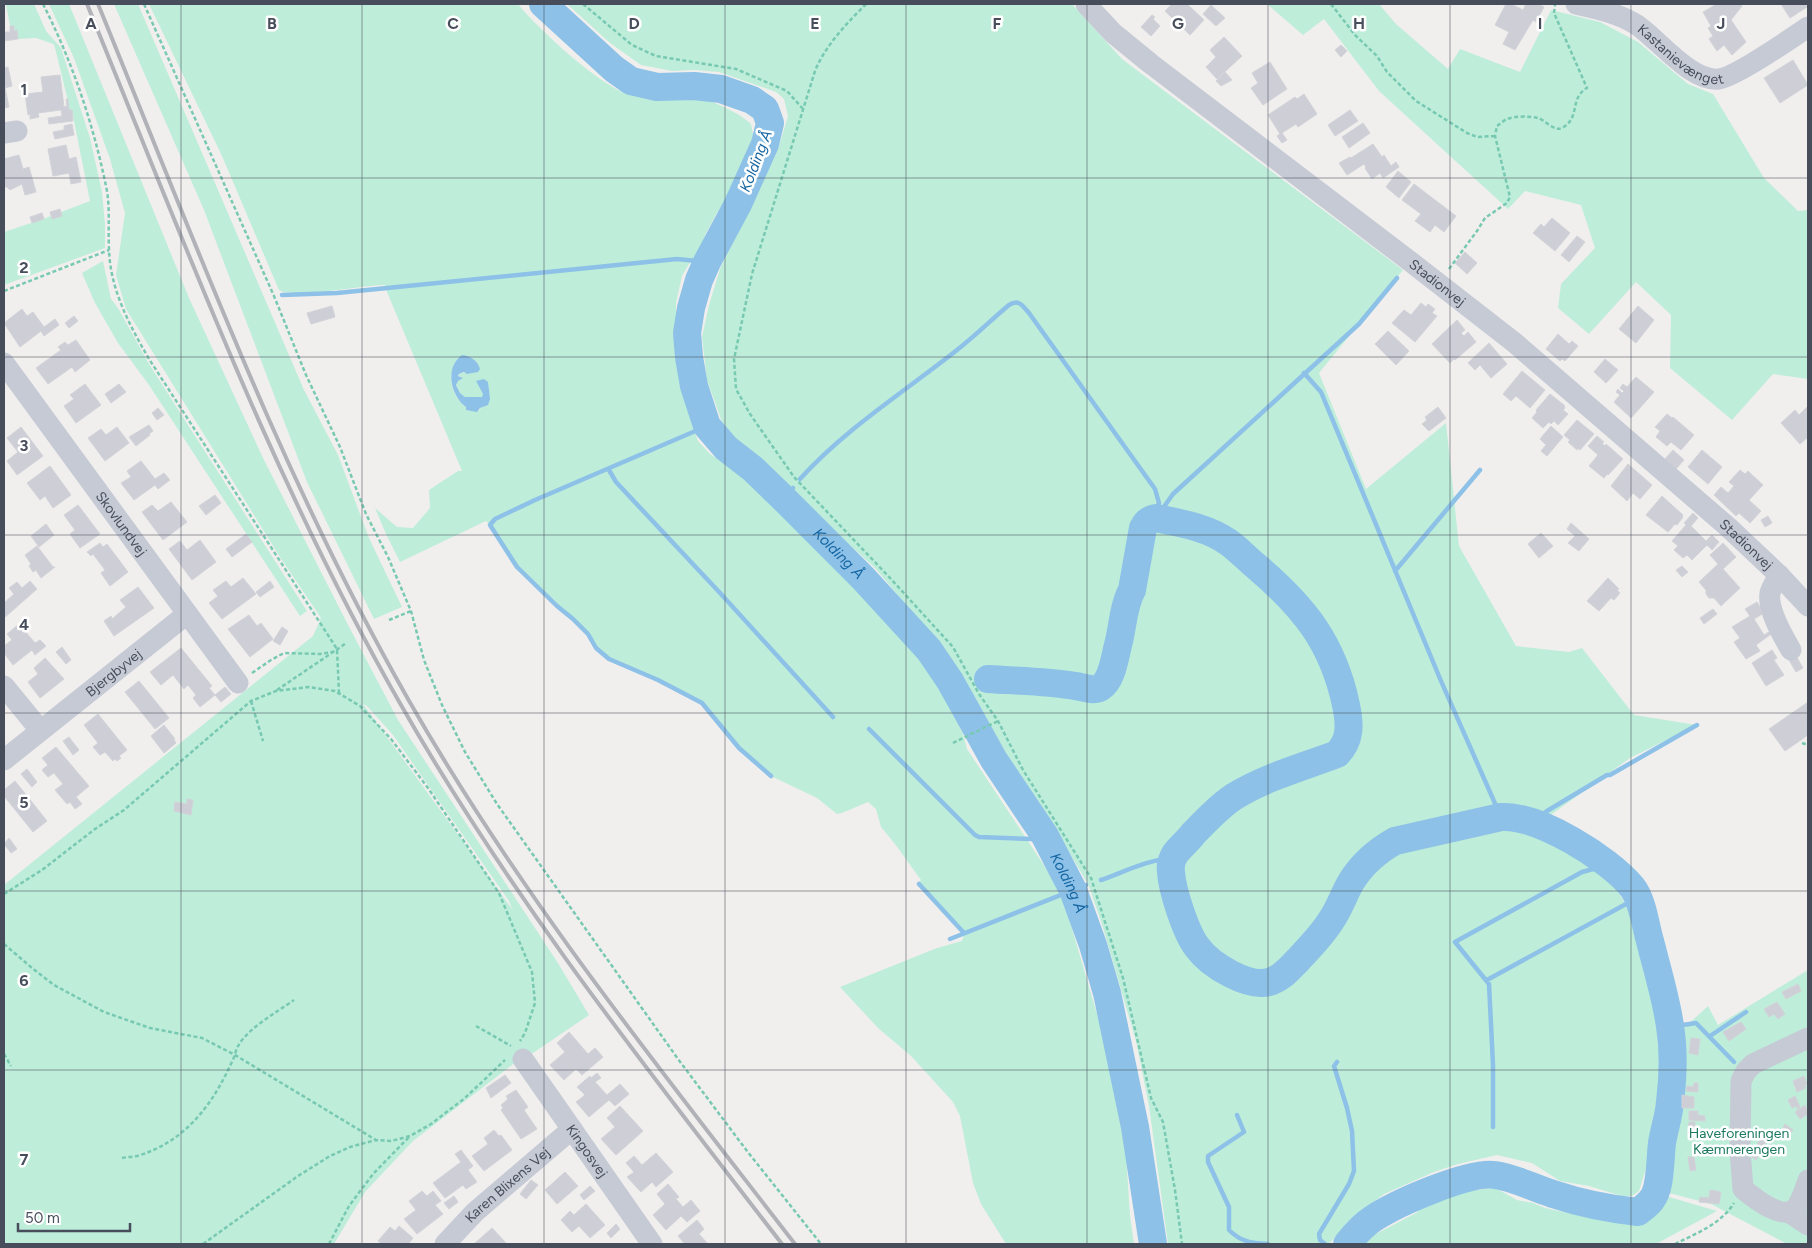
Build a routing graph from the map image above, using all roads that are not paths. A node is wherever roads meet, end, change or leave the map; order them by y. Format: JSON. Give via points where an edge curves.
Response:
{"nodes":[{"id":1,"x":1086,"y":4,"type":"edge"},
{"id":2,"x":1576,"y":4,"type":"edge"},
{"id":3,"x":1808,"y":27,"type":"edge"},
{"id":4,"x":4,"y":363,"type":"edge"},
{"id":5,"x":1779,"y":575,"type":"junction"},
{"id":6,"x":1808,"y":606,"type":"edge"},
{"id":7,"x":187,"y":614,"type":"junction"},
{"id":8,"x":1791,"y":650,"type":"dead end"},
{"id":9,"x":238,"y":683,"type":"road end"},
{"id":10,"x":4,"y":686,"type":"edge"},
{"id":11,"x":40,"y":730,"type":"junction"},
{"id":12,"x":4,"y":760,"type":"edge"},
{"id":13,"x":1808,"y":1038,"type":"edge"},
{"id":14,"x":520,"y":1054,"type":"road end"},
{"id":15,"x":572,"y":1129,"type":"junction"},
{"id":16,"x":1808,"y":1180,"type":"edge"},
{"id":17,"x":1790,"y":1213,"type":"junction"},
{"id":18,"x":1808,"y":1225,"type":"edge"},
{"id":19,"x":445,"y":1244,"type":"edge"},
{"id":20,"x":652,"y":1244,"type":"edge"}],
"edges":[{"from":1,"to":5,"type":"street","name":"Stadionvej","via":[[1113,33],[1151,64],[1515,343]]},
{"from":2,"to":3,"type":"street","name":"Kastanievænget","via":[[1616,13],[1638,26],[1691,70],[1719,79]]},
{"from":4,"to":7,"type":"street","name":"Skovlundvej"},
{"from":5,"to":6,"type":"street","name":"Stadionvej"},
{"from":5,"to":8,"type":"street","name":"Stadionvej","via":[[1770,595],[1770,605]]},
{"from":7,"to":9,"type":"street","name":"Skovlundvej"},
{"from":7,"to":11,"type":"street","name":"Bjergbyvej"},
{"from":10,"to":11,"type":"street"},
{"from":11,"to":12,"type":"street","name":"Bjergbyvej"},
{"from":13,"to":17,"type":"street","via":[[1754,1064],[1741,1081],[1743,1190],[1764,1204]]},
{"from":14,"to":15,"type":"street","name":"Kingosvej"},
{"from":15,"to":19,"type":"street","name":"Karen Blixens Vej","via":[[475,1212]]},
{"from":15,"to":20,"type":"street","name":"Kingosvej"},
{"from":16,"to":17,"type":"street","via":[[1797,1208]]},
{"from":17,"to":18,"type":"street"}]}
